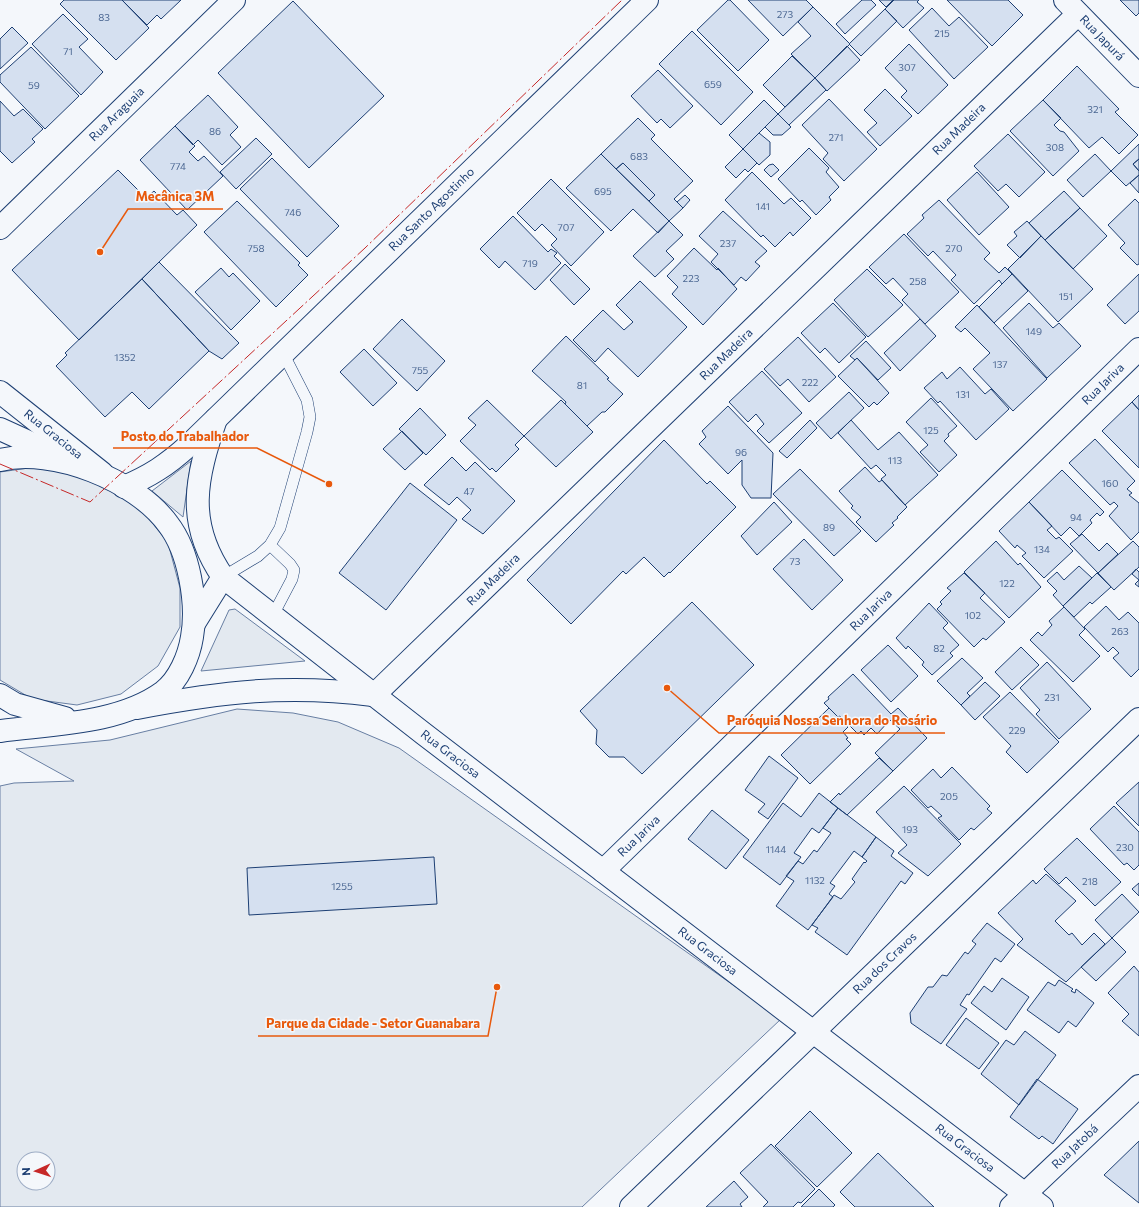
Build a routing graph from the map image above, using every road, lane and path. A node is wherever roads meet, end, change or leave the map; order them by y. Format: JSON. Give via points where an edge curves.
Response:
{"nodes":[{"id":1,"x":234,"y":0,"type":"edge"},
{"id":2,"x":647,"y":0,"type":"edge"},
{"id":3,"x":1072,"y":7,"type":"edge"},
{"id":4,"x":1139,"y":76,"type":"edge"},
{"id":5,"x":0,"y":228,"type":"edge"},
{"id":6,"x":1139,"y":349,"type":"edge"},
{"id":7,"x":283,"y":353,"type":"junction"},
{"id":8,"x":0,"y":392,"type":"edge"},
{"id":9,"x":216,"y":419,"type":"junction"},
{"id":10,"x":0,"y":429,"type":"edge"},
{"id":11,"x":0,"y":460,"type":"edge"},
{"id":12,"x":107,"y":478,"type":"junction"},
{"id":13,"x":205,"y":546,"type":"joint"},
{"id":14,"x":270,"y":546,"type":"junction"},
{"id":15,"x":223,"y":577,"type":"junction"},
{"id":16,"x":272,"y":617,"type":"junction"},
{"id":17,"x":195,"y":622,"type":"junction"},
{"id":18,"x":0,"y":695,"type":"edge"},
{"id":19,"x":374,"y":695,"type":"junction"},
{"id":20,"x":136,"y":708,"type":"junction"},
{"id":21,"x":1139,"y":719,"type":"edge"},
{"id":22,"x":77,"y":721,"type":"junction"},
{"id":23,"x":0,"y":731,"type":"edge"},
{"id":24,"x":603,"y":871,"type":"junction"},
{"id":25,"x":813,"y":1032,"type":"junction"},
{"id":26,"x":1139,"y":1086,"type":"edge"},
{"id":27,"x":1018,"y":1200,"type":"edge"},
{"id":28,"x":631,"y":1207,"type":"edge"},
{"id":29,"x":1042,"y":1207,"type":"edge"}],
"edges":[{"from":1,"to":5,"type":"street","name":"Rua Araguaia"},
{"from":2,"to":7,"type":"street","name":"Rua Santo Agostinho"},
{"from":3,"to":4,"type":"street","name":"Rua Japurá"},
{"from":3,"to":19,"type":"street","name":"Rua Madeira"},
{"from":6,"to":24,"type":"street","name":"Rua Jariva"},
{"from":7,"to":9,"type":"street","name":"Rua Santo Agostinho"},
{"from":7,"to":14,"type":"lane","via":[[307,400],[310,417],[280,528]]},
{"from":8,"to":12,"type":"street","name":"Rua Graciosa"},
{"from":9,"to":12,"type":"street","name":"Rua Santo Agostinho","via":[[170,463],[150,476]]},
{"from":9,"to":13,"type":"street","name":"Rua Santo Agostinho","via":[[202,462],[198,496]]},
{"from":10,"to":12,"type":"street"},
{"from":11,"to":12,"type":"street","via":[[13,457],[49,459]]},
{"from":12,"to":17,"type":"street","via":[[150,504],[175,533],[193,593]]},
{"from":13,"to":15,"type":"street","name":"Rua Graciosa"},
{"from":14,"to":15,"type":"lane"},
{"from":14,"to":16,"type":"lane","via":[[294,570],[292,579]]},
{"from":15,"to":16,"type":"street","name":"Rua Graciosa"},
{"from":15,"to":17,"type":"street"},
{"from":16,"to":19,"type":"street","name":"Rua Graciosa"},
{"from":17,"to":20,"type":"street","via":[[190,648],[181,670],[165,691]]},
{"from":18,"to":22,"type":"street","via":[[15,704]]},
{"from":19,"to":20,"type":"street","via":[[270,689],[191,698]]},
{"from":19,"to":24,"type":"street","name":"Rua Graciosa"},
{"from":20,"to":22,"type":"street","via":[[111,716]]},
{"from":21,"to":25,"type":"street","name":"Rua dos Cravos"},
{"from":22,"to":23,"type":"street"},
{"from":24,"to":25,"type":"street","name":"Rua Graciosa"},
{"from":25,"to":27,"type":"street","name":"Rua Graciosa"},
{"from":25,"to":28,"type":"street","name":"Rua dos Cravos"},
{"from":26,"to":27,"type":"street","name":"Rua Jatobá"},
{"from":27,"to":29,"type":"street","name":"Rua Graciosa"}]}
